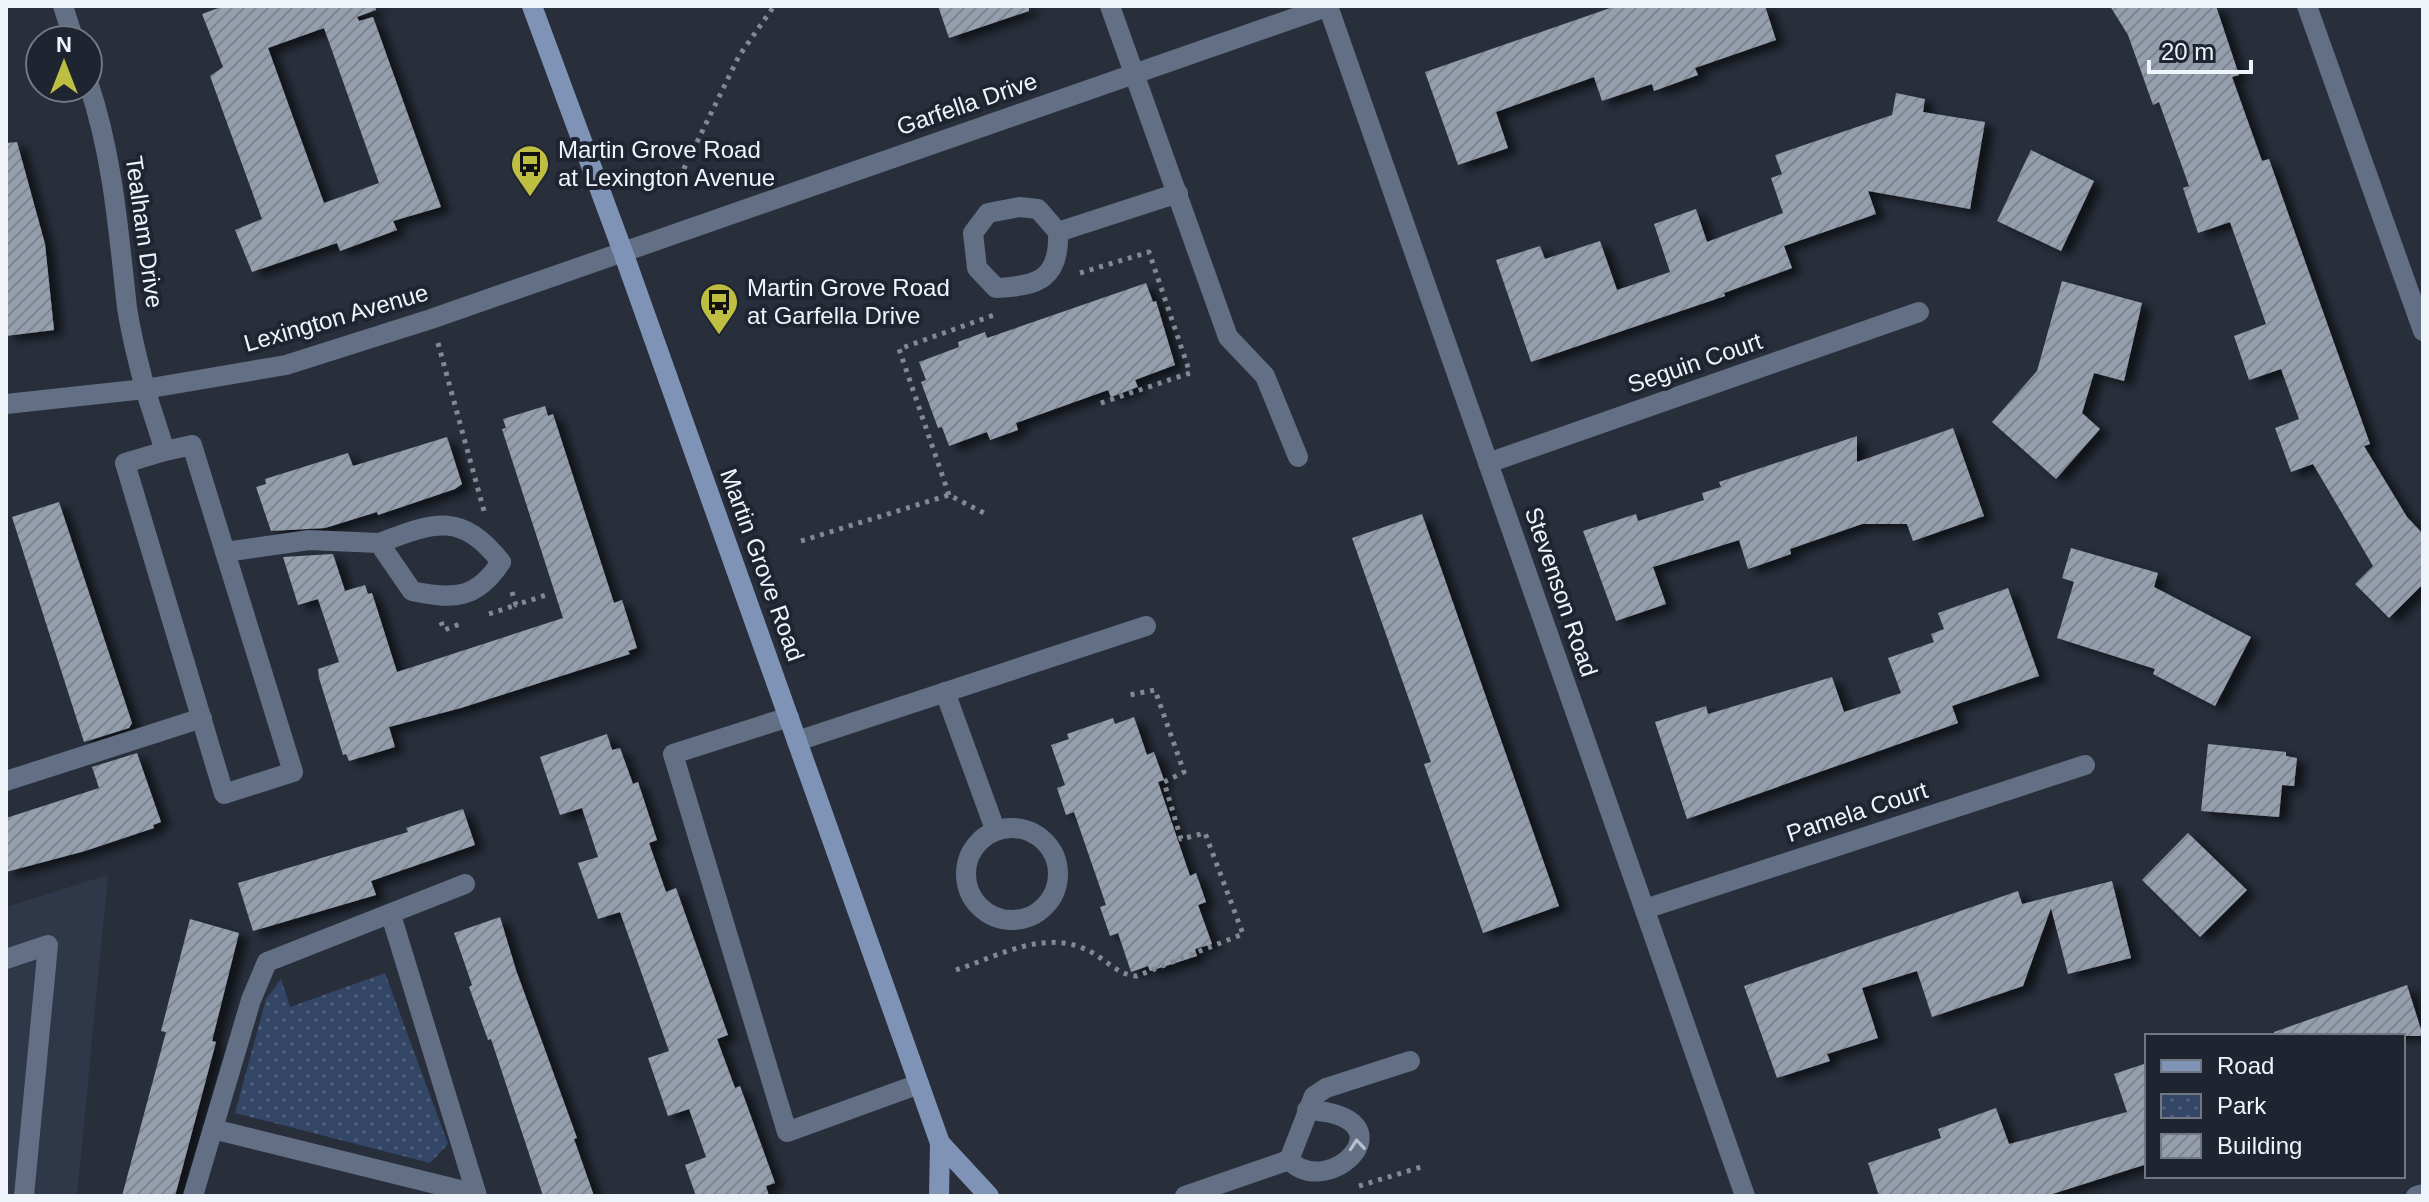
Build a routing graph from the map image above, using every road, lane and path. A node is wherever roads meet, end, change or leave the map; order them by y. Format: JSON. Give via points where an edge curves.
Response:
{"nodes":[{"id":1,"x":532,"y":6,"type":"edge"},
{"id":2,"x":774,"y":6,"type":"edge"},
{"id":3,"x":1110,"y":6,"type":"edge"},
{"id":4,"x":1328,"y":6,"type":"edge"},
{"id":5,"x":2307,"y":6,"type":"edge"},
{"id":6,"x":1134,"y":73,"type":"junction"},
{"id":7,"x":95,"y":104,"type":"edge"},
{"id":8,"x":675,"y":187,"type":"dead end"},
{"id":9,"x":1178,"y":193,"type":"junction"},
{"id":10,"x":1058,"y":232,"type":"junction"},
{"id":11,"x":623,"y":252,"type":"junction"},
{"id":12,"x":1072,"y":275,"type":"dead end"},
{"id":13,"x":1919,"y":312,"type":"dead end"},
{"id":14,"x":1000,"y":313,"type":"dead end"},
{"id":15,"x":431,"y":319,"type":"junction"},
{"id":16,"x":2423,"y":331,"type":"edge"},
{"id":17,"x":145,"y":389,"type":"junction"},
{"id":18,"x":6,"y":404,"type":"edge"},
{"id":19,"x":1098,"y":404,"type":"dead end"},
{"id":20,"x":165,"y":451,"type":"junction"},
{"id":21,"x":1298,"y":457,"type":"dead end"},
{"id":22,"x":1488,"y":463,"type":"junction"},
{"id":23,"x":949,"y":495,"type":"junction"},
{"id":24,"x":986,"y":514,"type":"dead end"},
{"id":25,"x":801,"y":541,"type":"dead end"},
{"id":26,"x":379,"y":543,"type":"junction"},
{"id":27,"x":225,"y":552,"type":"junction"},
{"id":28,"x":501,"y":562,"type":"junction"},
{"id":29,"x":546,"y":595,"type":"dead end"},
{"id":30,"x":1146,"y":626,"type":"dead end"},
{"id":31,"x":945,"y":692,"type":"junction"},
{"id":32,"x":1129,"y":695,"type":"dead end"},
{"id":33,"x":789,"y":717,"type":"junction"},
{"id":34,"x":202,"y":718,"type":"junction"},
{"id":35,"x":797,"y":741,"type":"junction"},
{"id":36,"x":2085,"y":765,"type":"dead end"},
{"id":37,"x":6,"y":781,"type":"edge"},
{"id":38,"x":995,"y":829,"type":"junction"},
{"id":39,"x":465,"y":884,"type":"dead end"},
{"id":40,"x":1645,"y":909,"type":"junction"},
{"id":41,"x":391,"y":915,"type":"junction"},
{"id":42,"x":6,"y":959,"type":"edge"},
{"id":43,"x":956,"y":970,"type":"dead end"},
{"id":44,"x":1410,"y":1061,"type":"dead end"},
{"id":45,"x":919,"y":1084,"type":"junction"},
{"id":46,"x":1307,"y":1110,"type":"junction"},
{"id":47,"x":213,"y":1129,"type":"junction"},
{"id":48,"x":940,"y":1143,"type":"junction"},
{"id":49,"x":1289,"y":1160,"type":"junction"},
{"id":50,"x":1421,"y":1167,"type":"dead end"},
{"id":51,"x":1354,"y":1188,"type":"dead end"},
{"id":52,"x":2423,"y":1194,"type":"edge"},
{"id":53,"x":477,"y":1195,"type":"edge"},
{"id":54,"x":24,"y":1196,"type":"edge"},
{"id":55,"x":193,"y":1196,"type":"edge"},
{"id":56,"x":939,"y":1196,"type":"edge"},
{"id":57,"x":989,"y":1196,"type":"edge"},
{"id":58,"x":1185,"y":1196,"type":"edge"},
{"id":59,"x":1745,"y":1196,"type":"edge"},
{"id":60,"x":2416,"y":1196,"type":"edge"}],
"edges":[{"from":1,"to":11,"type":"main road","name":"Martin Grove Road"},
{"from":2,"to":8,"type":"path","via":[[739,56]]},
{"from":3,"to":6,"type":"street"},
{"from":4,"to":6,"type":"street","name":"Garfella Drive"},
{"from":4,"to":22,"type":"street","name":"Stevenson Road"},
{"from":5,"to":16,"type":"street"},
{"from":6,"to":9,"type":"street"},
{"from":6,"to":11,"type":"street","name":"Garfella Drive"},
{"from":7,"to":17,"type":"street","name":"Tealham Drive"},
{"from":9,"to":10,"type":"street"},
{"from":9,"to":21,"type":"street","via":[[1228,337],[1265,376]]},
{"from":10,"to":10,"type":"street","via":[[1038,209],[988,213],[973,233],[977,268],[996,288],[1027,287],[1047,276],[1059,257]]},
{"from":11,"to":15,"type":"street","name":"Lexington Avenue"},
{"from":11,"to":33,"type":"main road","name":"Martin Grove Road"},
{"from":12,"to":19,"type":"path","via":[[1149,252],[1190,373]]},
{"from":13,"to":22,"type":"street","name":"Seguin Court"},
{"from":14,"to":23,"type":"path","via":[[899,349]]},
{"from":15,"to":17,"type":"street","name":"Lexington Avenue","via":[[286,365]]},
{"from":15,"to":28,"type":"path"},
{"from":17,"to":18,"type":"street","name":"Lexington Avenue"},
{"from":17,"to":20,"type":"street","name":"Tealham Drive"},
{"from":20,"to":27,"type":"street","via":[[192,445]]},
{"from":20,"to":34,"type":"street","via":[[125,463]]},
{"from":22,"to":40,"type":"street","name":"Stevenson Road"},
{"from":23,"to":24,"type":"path"},
{"from":23,"to":25,"type":"path"},
{"from":26,"to":27,"type":"street","via":[[309,540]]},
{"from":26,"to":28,"type":"street","via":[[432,523],[482,539]]},
{"from":26,"to":28,"type":"street","via":[[412,591],[433,596],[460,596],[487,583]]},
{"from":27,"to":34,"type":"street","via":[[293,772],[224,794]]},
{"from":28,"to":29,"type":"path","via":[[516,605]]},
{"from":30,"to":31,"type":"street"},
{"from":31,"to":35,"type":"street"},
{"from":31,"to":38,"type":"street"},
{"from":32,"to":43,"type":"path","via":[[1155,690],[1184,772],[1164,782],[1181,839],[1205,833],[1243,934],[1137,976],[1072,944],[1052,941]]},
{"from":33,"to":35,"type":"main road","name":"Martin Grove Road"},
{"from":33,"to":45,"type":"street","via":[[673,754],[787,1132]]},
{"from":34,"to":37,"type":"street"},
{"from":35,"to":45,"type":"main road","name":"Martin Grove Road"},
{"from":36,"to":40,"type":"street","name":"Pamela Court"},
{"from":38,"to":38,"type":"street","via":[[972,849],[966,864],[970,895],[994,916],[1025,918],[1056,889],[1056,860],[1050,847],[1026,830]]},
{"from":39,"to":41,"type":"street"},
{"from":40,"to":59,"type":"street","name":"Stevenson Road"},
{"from":41,"to":47,"type":"street","via":[[267,962]]},
{"from":41,"to":53,"type":"street"},
{"from":42,"to":54,"type":"street","via":[[48,945]]},
{"from":44,"to":46,"type":"street","via":[[1326,1088]]},
{"from":45,"to":48,"type":"main road","name":"Martin Grove Road"},
{"from":46,"to":49,"type":"street"},
{"from":49,"to":46,"type":"street","one_way":true,"via":[[1303,1178],[1326,1185],[1347,1176],[1359,1156],[1351,1123],[1340,1115]]},
{"from":47,"to":53,"type":"street"},
{"from":47,"to":55,"type":"street"},
{"from":48,"to":56,"type":"main road","name":"Martin Grove Road"},
{"from":48,"to":57,"type":"main road","name":"Martin Grove Road"},
{"from":49,"to":58,"type":"street"},
{"from":50,"to":51,"type":"path"},
{"from":52,"to":60,"type":"street"}]}
